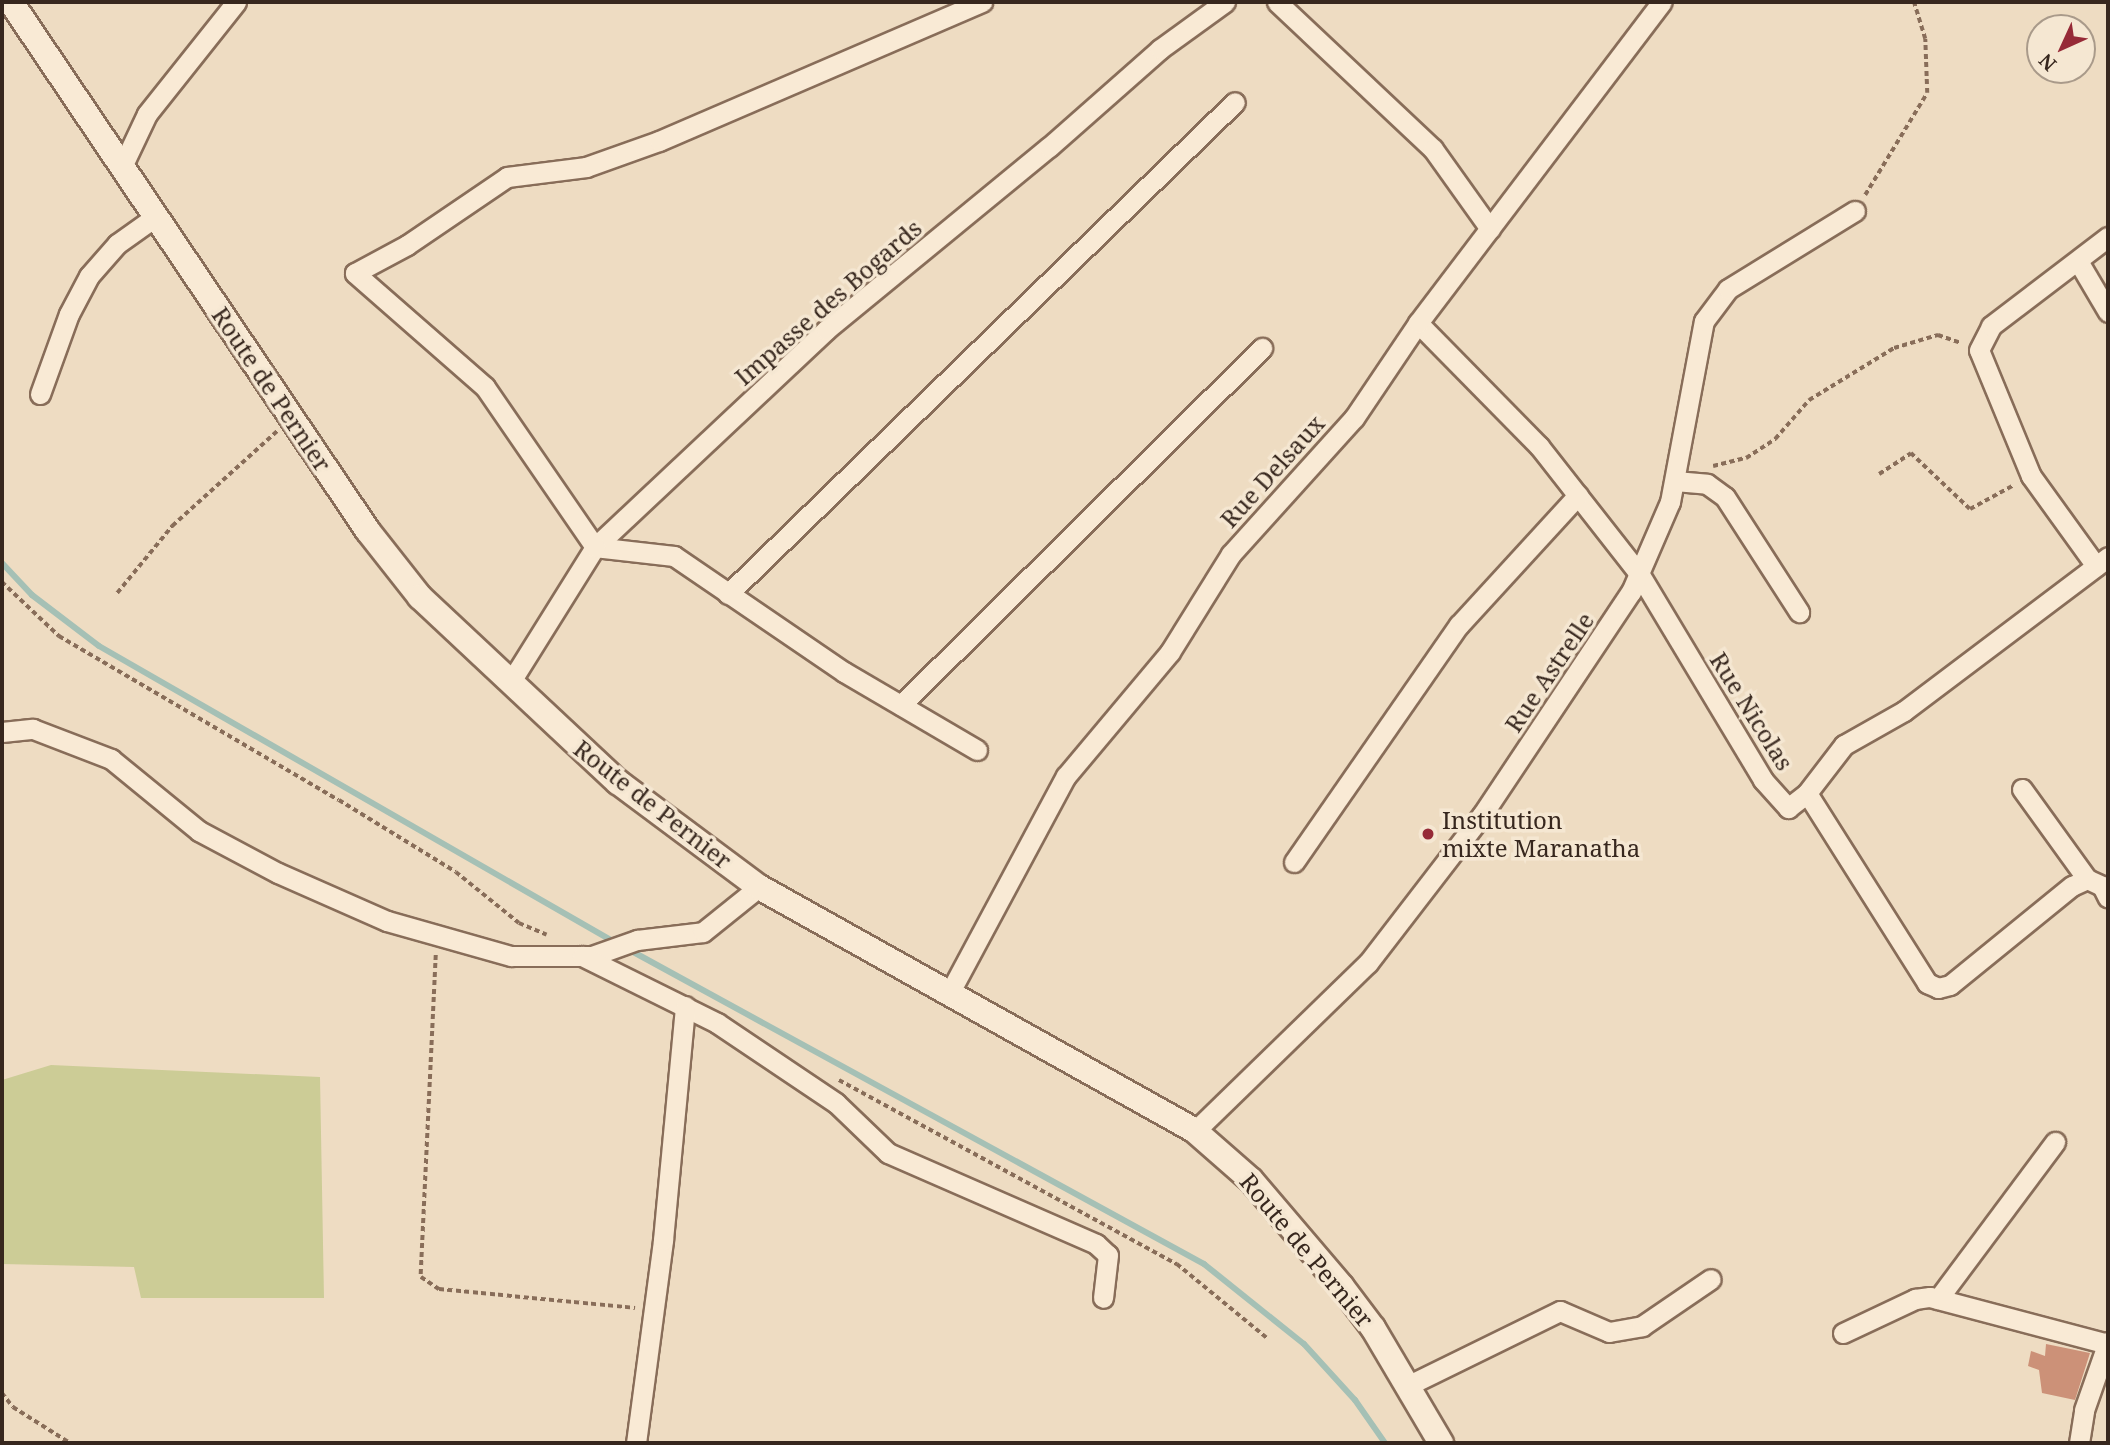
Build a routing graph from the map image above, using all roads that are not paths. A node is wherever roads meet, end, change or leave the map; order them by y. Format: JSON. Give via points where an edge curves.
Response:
{"nodes":[{"id":1,"x":11,"y":2,"type":"edge"},
{"id":2,"x":236,"y":2,"type":"edge"},
{"id":3,"x":982,"y":2,"type":"edge"},
{"id":4,"x":1225,"y":2,"type":"edge"},
{"id":5,"x":1278,"y":2,"type":"edge"},
{"id":6,"x":1662,"y":2,"type":"edge"},
{"id":7,"x":1235,"y":102,"type":"dead end"},
{"id":8,"x":121,"y":169,"type":"junction"},
{"id":9,"x":1855,"y":212,"type":"road end"},
{"id":10,"x":155,"y":217,"type":"junction"},
{"id":11,"x":1490,"y":229,"type":"junction"},
{"id":12,"x":2108,"y":237,"type":"edge"},
{"id":13,"x":2078,"y":261,"type":"junction"},
{"id":14,"x":2108,"y":312,"type":"edge"},
{"id":15,"x":1418,"y":323,"type":"junction"},
{"id":16,"x":1262,"y":348,"type":"dead end"},
{"id":17,"x":40,"y":394,"type":"dead end"},
{"id":18,"x":1675,"y":481,"type":"junction"},
{"id":19,"x":1578,"y":495,"type":"junction"},
{"id":20,"x":595,"y":547,"type":"junction"},
{"id":21,"x":2102,"y":561,"type":"edge"},
{"id":22,"x":1640,"y":575,"type":"junction"},
{"id":23,"x":728,"y":594,"type":"junction"},
{"id":24,"x":1799,"y":612,"type":"dead end"},
{"id":25,"x":510,"y":682,"type":"junction"},
{"id":26,"x":901,"y":705,"type":"junction"},
{"id":27,"x":2,"y":732,"type":"edge"},
{"id":28,"x":977,"y":750,"type":"dead end"},
{"id":29,"x":2022,"y":789,"type":"dead end"},
{"id":30,"x":1807,"y":793,"type":"junction"},
{"id":31,"x":1294,"y":862,"type":"dead end"},
{"id":32,"x":2087,"y":879,"type":"junction"},
{"id":33,"x":759,"y":887,"type":"junction"},
{"id":34,"x":2108,"y":898,"type":"edge"},
{"id":35,"x":587,"y":956,"type":"junction"},
{"id":36,"x":950,"y":992,"type":"junction"},
{"id":37,"x":685,"y":1006,"type":"junction"},
{"id":38,"x":1195,"y":1131,"type":"junction"},
{"id":39,"x":2055,"y":1142,"type":"dead end"},
{"id":40,"x":1711,"y":1279,"type":"dead end"},
{"id":41,"x":1103,"y":1298,"type":"dead end"},
{"id":42,"x":1938,"y":1299,"type":"junction"},
{"id":43,"x":1843,"y":1333,"type":"dead end"},
{"id":44,"x":2107,"y":1348,"type":"edge"},
{"id":45,"x":1409,"y":1385,"type":"junction"},
{"id":46,"x":636,"y":1443,"type":"edge"},
{"id":47,"x":1441,"y":1443,"type":"edge"},
{"id":48,"x":2080,"y":1443,"type":"edge"}],
"edges":[{"from":1,"to":8,"type":"street","name":"Route de Pernier"},
{"from":2,"to":8,"type":"street","via":[[147,114]]},
{"from":3,"to":20,"type":"street","via":[[659,141],[586,167],[507,177],[407,245],[355,274],[485,387]]},
{"from":4,"to":20,"type":"street","name":"Impasse des Bogards","via":[[1160,49],[1049,147],[826,330]]},
{"from":5,"to":11,"type":"street","via":[[1433,149]]},
{"from":6,"to":11,"type":"street","name":"Rue Delsaux"},
{"from":7,"to":23,"type":"street"},
{"from":8,"to":10,"type":"street","name":"Route de Pernier"},
{"from":9,"to":18,"type":"street","name":"Rue Astrelle","via":[[1728,289],[1704,321]]},
{"from":10,"to":17,"type":"street","via":[[117,244],[89,276],[69,314]]},
{"from":10,"to":25,"type":"street","name":"Route de Pernier","via":[[420,597]]},
{"from":11,"to":15,"type":"street","name":"Rue Delsaux"},
{"from":12,"to":13,"type":"street"},
{"from":13,"to":14,"type":"street"},
{"from":13,"to":21,"type":"street","via":[[1991,326],[1979,350],[2031,476]]},
{"from":15,"to":19,"type":"street","name":"Rue Nicolas","via":[[1539,446]]},
{"from":15,"to":36,"type":"street","name":"Rue Delsaux","via":[[1354,418],[1231,554],[1170,652],[1066,776]]},
{"from":16,"to":26,"type":"street"},
{"from":18,"to":22,"type":"street","name":"Rue Astrelle"},
{"from":18,"to":24,"type":"street","via":[[1707,484],[1725,497]]},
{"from":19,"to":22,"type":"street","name":"Rue Nicolas"},
{"from":19,"to":31,"type":"street","via":[[1459,625]]},
{"from":20,"to":23,"type":"street","via":[[674,556]]},
{"from":20,"to":25,"type":"street","name":"Impasse des Bogards"},
{"from":21,"to":30,"type":"street","name":"Rue Nicolas","via":[[1904,711],[1844,744]]},
{"from":22,"to":30,"type":"street","name":"Rue Nicolas","via":[[1763,780],[1788,807]]},
{"from":22,"to":38,"type":"street","name":"Rue Astrelle","via":[[1482,815],[1408,914],[1368,963]]},
{"from":23,"to":26,"type":"street"},
{"from":25,"to":33,"type":"street","name":"Route de Pernier","via":[[618,782]]},
{"from":26,"to":28,"type":"street"},
{"from":27,"to":35,"type":"street","via":[[33,729],[111,759],[199,831],[387,921],[511,956]]},
{"from":29,"to":32,"type":"street"},
{"from":30,"to":32,"type":"street","via":[[1927,983],[1938,988],[1950,985]]},
{"from":32,"to":34,"type":"street","via":[[2102,886]]},
{"from":33,"to":35,"type":"street","via":[[703,932],[637,940]]},
{"from":33,"to":36,"type":"street","name":"Route de Pernier"},
{"from":35,"to":37,"type":"street"},
{"from":36,"to":38,"type":"street","name":"Route de Pernier"},
{"from":37,"to":41,"type":"street","via":[[815,1087],[888,1153],[1096,1244],[1108,1255]]},
{"from":37,"to":46,"type":"street"},
{"from":38,"to":45,"type":"street","name":"Route de Pernier","via":[[1251,1180],[1299,1234],[1373,1328]]},
{"from":39,"to":42,"type":"street"},
{"from":40,"to":45,"type":"street","via":[[1642,1326],[1609,1332],[1560,1311]]},
{"from":42,"to":43,"type":"street","via":[[1915,1298]]},
{"from":42,"to":44,"type":"street"},
{"from":44,"to":48,"type":"street","via":[[2084,1410]]},
{"from":45,"to":47,"type":"street","name":"Route de Pernier"}]}
